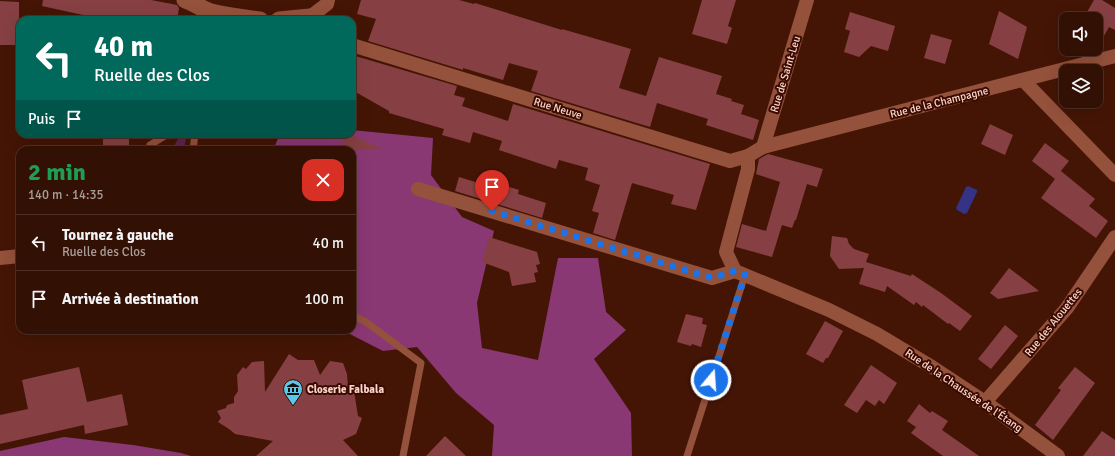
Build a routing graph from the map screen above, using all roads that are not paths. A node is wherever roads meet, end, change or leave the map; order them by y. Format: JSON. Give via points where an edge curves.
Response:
{"nodes":[{"id":1,"x":185,"y":0,"type":"edge"},
{"id":2,"x":328,"y":0,"type":"edge"},
{"id":3,"x":807,"y":0,"type":"edge"},
{"id":4,"x":208,"y":16,"type":"edge"},
{"id":5,"x":231,"y":16,"type":"edge"},
{"id":6,"x":314,"y":16,"type":"edge"},
{"id":7,"x":356,"y":45,"type":"edge"},
{"id":8,"x":1115,"y":56,"type":"edge"},
{"id":9,"x":1023,"y":80,"type":"junction"},
{"id":10,"x":162,"y":138,"type":"edge"},
{"id":11,"x":150,"y":146,"type":"dead end"},
{"id":12,"x":763,"y":147,"type":"junction"},
{"id":13,"x":748,"y":156,"type":"junction"},
{"id":14,"x":1115,"y":175,"type":"edge"},
{"id":15,"x":418,"y":189,"type":"dead end"},
{"id":16,"x":1115,"y":237,"type":"edge"},
{"id":17,"x":16,"y":256,"type":"edge"},
{"id":18,"x":0,"y":258,"type":"edge"},
{"id":19,"x":740,"y":273,"type":"junction"},
{"id":20,"x":356,"y":317,"type":"edge"},
{"id":21,"x":985,"y":402,"type":"junction"},
{"id":22,"x":403,"y":456,"type":"edge"},
{"id":23,"x":686,"y":456,"type":"edge"},
{"id":24,"x":1058,"y":456,"type":"edge"}],
"edges":[{"from":1,"to":4,"type":"street","via":[[193,2]]},
{"from":2,"to":6,"type":"street"},
{"from":3,"to":12,"type":"street","name":"Rue de Saint-Leu"},
{"from":4,"to":5,"type":"street"},
{"from":7,"to":13,"type":"street","name":"Rue Neuve","via":[[730,161]]},
{"from":8,"to":9,"type":"street","name":"Rue de la Champagne"},
{"from":9,"to":12,"type":"street","name":"Rue de la Champagne"},
{"from":9,"to":14,"type":"street"},
{"from":10,"to":11,"type":"lane"},
{"from":12,"to":13,"type":"street","name":"Rue Neuve"},
{"from":13,"to":19,"type":"street","via":[[748,169],[726,252]]},
{"from":15,"to":19,"type":"street","via":[[712,278]]},
{"from":16,"to":21,"type":"street","name":"Rue des Alouettes","via":[[1067,308]]},
{"from":17,"to":18,"type":"street"},
{"from":19,"to":21,"type":"street","name":"Rue de la Chaussée de l'Étang","via":[[877,334]]},
{"from":19,"to":23,"type":"lane"},
{"from":20,"to":22,"type":"lane","via":[[421,363]]},
{"from":21,"to":24,"type":"street","name":"Rue de la Chaussée de l'Étang"}]}
